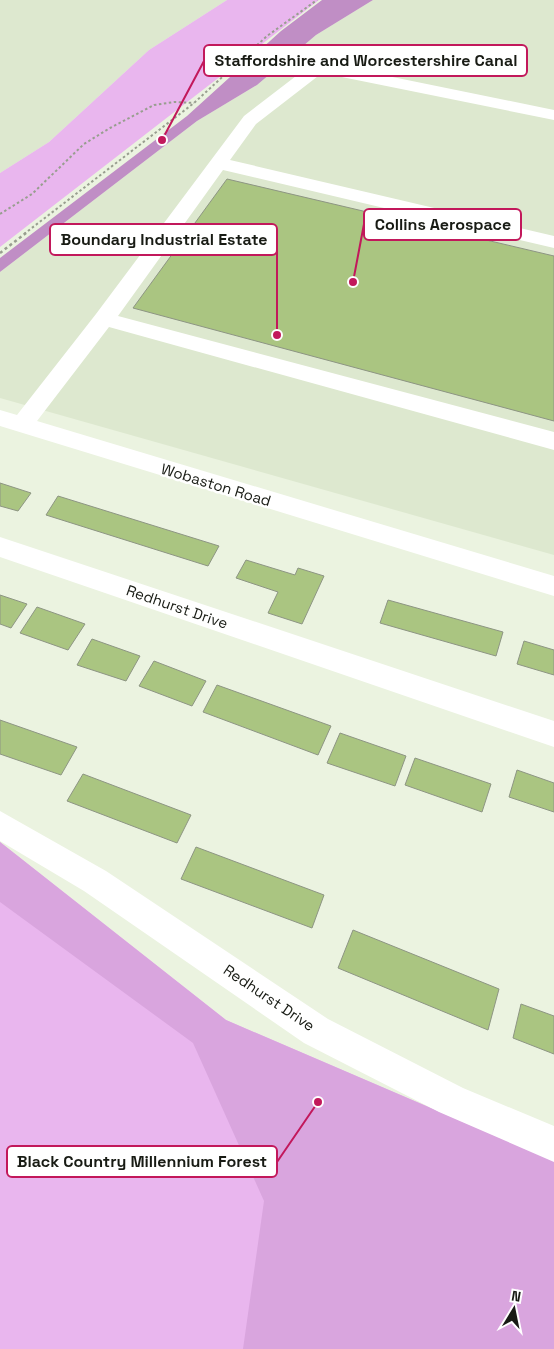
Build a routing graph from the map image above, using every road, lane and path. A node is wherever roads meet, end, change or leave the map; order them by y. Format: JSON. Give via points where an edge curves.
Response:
{"nodes":[{"id":1,"x":317,"y":0,"type":"edge"},
{"id":2,"x":194,"y":103,"type":"junction"},
{"id":3,"x":554,"y":115,"type":"edge"},
{"id":4,"x":219,"y":162,"type":"junction"},
{"id":5,"x":0,"y":214,"type":"edge"},
{"id":6,"x":554,"y":242,"type":"edge"},
{"id":7,"x":0,"y":253,"type":"edge"},
{"id":8,"x":104,"y":319,"type":"junction"},
{"id":9,"x":11,"y":421,"type":"edge"},
{"id":10,"x":554,"y":441,"type":"edge"},
{"id":11,"x":0,"y":548,"type":"edge"},
{"id":12,"x":433,"y":551,"type":"junction"},
{"id":13,"x":554,"y":586,"type":"edge"},
{"id":14,"x":554,"y":601,"type":"edge"},
{"id":15,"x":554,"y":734,"type":"edge"},
{"id":16,"x":0,"y":825,"type":"edge"},
{"id":17,"x":554,"y":1144,"type":"edge"}],
"edges":[{"from":1,"to":2,"type":"path","via":[[267,36]]},
{"from":2,"to":5,"type":"path","via":[[154,105],[110,128],[84,144],[32,194]]},
{"from":2,"to":7,"type":"path"},
{"from":3,"to":4,"type":"street","via":[[319,67],[250,120]]},
{"from":4,"to":6,"type":"street"},
{"from":4,"to":8,"type":"street"},
{"from":8,"to":9,"type":"street"},
{"from":8,"to":10,"type":"street"},
{"from":9,"to":12,"type":"street","name":"Wobaston Road"},
{"from":11,"to":15,"type":"street","name":"Redhurst Drive"},
{"from":12,"to":13,"type":"street","name":"Wobaston Road"},
{"from":12,"to":14,"type":"street","name":"Wobaston Road","via":[[485,576]]},
{"from":16,"to":17,"type":"street","name":"Redhurst Drive","via":[[95,881],[316,1031],[451,1100]]}]}
